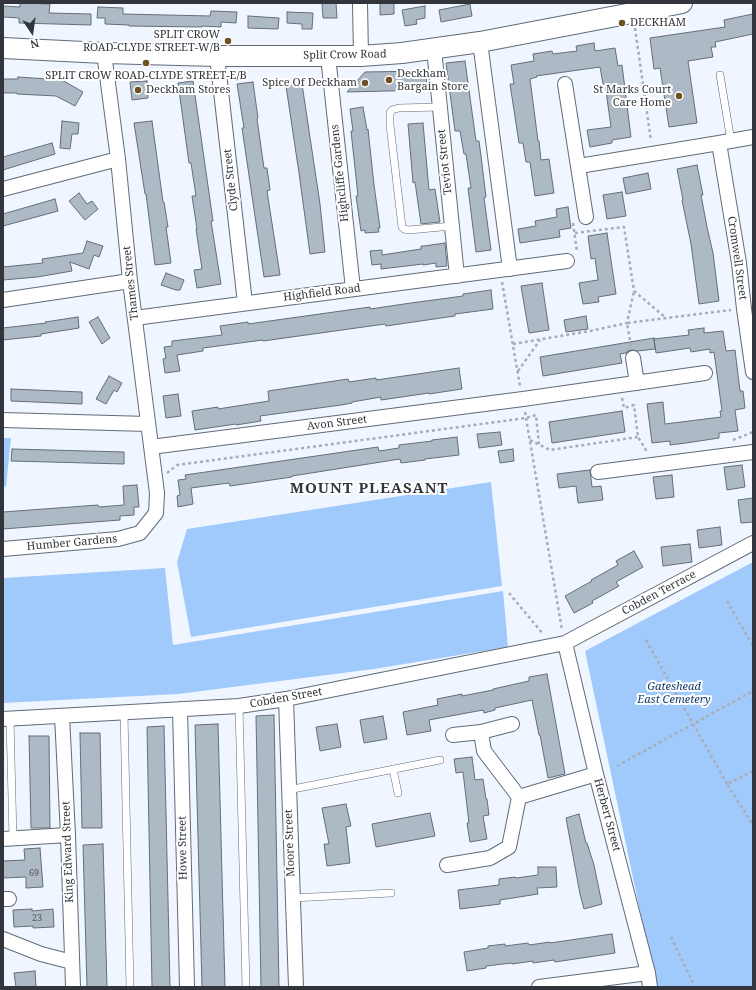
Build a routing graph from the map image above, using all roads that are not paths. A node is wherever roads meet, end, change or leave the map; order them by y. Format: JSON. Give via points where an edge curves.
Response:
{"nodes":[{"id":1,"x":360,"y":3,"type":"edge"},
{"id":2,"x":682,"y":3,"type":"edge"},
{"id":3,"x":480,"y":42,"type":"junction"},
{"id":4,"x":3,"y":48,"type":"edge"},
{"id":5,"x":434,"y":49,"type":"junction"},
{"id":6,"x":104,"y":53,"type":"junction"},
{"id":7,"x":217,"y":56,"type":"junction"},
{"id":8,"x":328,"y":56,"type":"junction"},
{"id":9,"x":361,"y":56,"type":"junction"},
{"id":10,"x":720,"y":75,"type":"dead end"},
{"id":11,"x":566,"y":84,"type":"dead end"},
{"id":12,"x":440,"y":107,"type":"junction"},
{"id":13,"x":753,"y":137,"type":"edge"},
{"id":14,"x":725,"y":142,"type":"junction"},
{"id":15,"x":118,"y":159,"type":"junction"},
{"id":16,"x":579,"y":166,"type":"junction"},
{"id":17,"x":3,"y":189,"type":"edge"},
{"id":18,"x":586,"y":217,"type":"road end"},
{"id":19,"x":452,"y":226,"type":"junction"},
{"id":20,"x":567,"y":261,"type":"road end"},
{"id":21,"x":505,"y":269,"type":"junction"},
{"id":22,"x":456,"y":276,"type":"junction"},
{"id":23,"x":130,"y":281,"type":"junction"},
{"id":24,"x":353,"y":289,"type":"junction"},
{"id":25,"x":3,"y":300,"type":"edge"},
{"id":26,"x":245,"y":303,"type":"junction"},
{"id":27,"x":135,"y":318,"type":"junction"},
{"id":28,"x":633,"y":358,"type":"road end"},
{"id":29,"x":753,"y":372,"type":"edge"},
{"id":30,"x":705,"y":373,"type":"dead end"},
{"id":31,"x":638,"y":383,"type":"junction"},
{"id":32,"x":3,"y":420,"type":"edge"},
{"id":33,"x":148,"y":424,"type":"junction"},
{"id":34,"x":151,"y":447,"type":"junction"},
{"id":35,"x":753,"y":452,"type":"edge"},
{"id":36,"x":598,"y":472,"type":"dead end"},
{"id":37,"x":156,"y":513,"type":"joint"},
{"id":38,"x":753,"y":544,"type":"edge"},
{"id":39,"x":3,"y":549,"type":"edge"},
{"id":40,"x":559,"y":644,"type":"junction"},
{"id":41,"x":286,"y":699,"type":"junction"},
{"id":42,"x":239,"y":706,"type":"junction"},
{"id":43,"x":180,"y":710,"type":"junction"},
{"id":44,"x":124,"y":713,"type":"junction"},
{"id":45,"x":62,"y":716,"type":"junction"},
{"id":46,"x":7,"y":719,"type":"edge"},
{"id":47,"x":512,"y":724,"type":"dead end"},
{"id":48,"x":481,"y":732,"type":"junction"},
{"id":49,"x":453,"y":735,"type":"dead end"},
{"id":50,"x":440,"y":760,"type":"dead end"},
{"id":51,"x":393,"y":769,"type":"junction"},
{"id":52,"x":596,"y":774,"type":"junction"},
{"id":53,"x":288,"y":790,"type":"junction"},
{"id":54,"x":398,"y":793,"type":"dead end"},
{"id":55,"x":519,"y":797,"type":"junction"},
{"id":56,"x":68,"y":835,"type":"junction"},
{"id":57,"x":8,"y":839,"type":"edge"},
{"id":58,"x":447,"y":865,"type":"dead end"},
{"id":59,"x":391,"y":893,"type":"dead end"},
{"id":60,"x":292,"y":898,"type":"junction"},
{"id":61,"x":3,"y":939,"type":"edge"},
{"id":62,"x":72,"y":962,"type":"junction"},
{"id":63,"x":649,"y":980,"type":"edge"},
{"id":64,"x":73,"y":987,"type":"edge"},
{"id":65,"x":130,"y":987,"type":"edge"},
{"id":66,"x":187,"y":987,"type":"edge"},
{"id":67,"x":246,"y":987,"type":"edge"},
{"id":68,"x":296,"y":987,"type":"edge"},
{"id":69,"x":538,"y":987,"type":"edge"}],
"edges":[{"from":1,"to":9,"type":"street"},
{"from":2,"to":3,"type":"street","name":"Split Crow Road"},
{"from":3,"to":5,"type":"street","name":"Split Crow Road"},
{"from":3,"to":21,"type":"street"},
{"from":4,"to":6,"type":"street","name":"Split Crow Road"},
{"from":5,"to":9,"type":"street","name":"Split Crow Road"},
{"from":5,"to":12,"type":"street","name":"Teviot Street"},
{"from":6,"to":7,"type":"street","name":"Split Crow Road"},
{"from":6,"to":15,"type":"street","name":"Thames Street"},
{"from":7,"to":8,"type":"street","name":"Split Crow Road"},
{"from":7,"to":26,"type":"street","name":"Clyde Street"},
{"from":8,"to":9,"type":"street","name":"Split Crow Road"},
{"from":8,"to":24,"type":"street","name":"Highcliffe Gardens"},
{"from":10,"to":14,"type":"lane"},
{"from":11,"to":16,"type":"street"},
{"from":12,"to":19,"type":"street","name":"Teviot Street"},
{"from":12,"to":19,"type":"lane","via":[[392,110],[390,125],[402,227],[409,230]]},
{"from":13,"to":14,"type":"street"},
{"from":14,"to":16,"type":"street"},
{"from":14,"to":29,"type":"street","name":"Cromwell Street"},
{"from":15,"to":17,"type":"street"},
{"from":15,"to":23,"type":"street","name":"Thames Street"},
{"from":16,"to":18,"type":"street"},
{"from":19,"to":22,"type":"street","name":"Teviot Street"},
{"from":20,"to":21,"type":"street","name":"Highfield Road"},
{"from":21,"to":22,"type":"street","name":"Highfield Road"},
{"from":22,"to":24,"type":"street","name":"Highfield Road"},
{"from":23,"to":25,"type":"street"},
{"from":23,"to":27,"type":"street","name":"Thames Street"},
{"from":24,"to":26,"type":"street","name":"Highfield Road"},
{"from":26,"to":27,"type":"street","name":"Highfield Road"},
{"from":27,"to":33,"type":"street","name":"Thames Street"},
{"from":28,"to":31,"type":"street"},
{"from":30,"to":31,"type":"street","name":"Avon Street"},
{"from":31,"to":34,"type":"street","name":"Avon Street"},
{"from":32,"to":33,"type":"street"},
{"from":33,"to":34,"type":"street","name":"Thames Street"},
{"from":34,"to":37,"type":"street","name":"Thames Street","via":[[157,493]]},
{"from":35,"to":36,"type":"street"},
{"from":37,"to":39,"type":"street","name":"Humber Gardens","via":[[140,533],[118,539]]},
{"from":38,"to":40,"type":"street","name":"Cobden Terrace"},
{"from":40,"to":41,"type":"street","name":"Cobden Street"},
{"from":40,"to":52,"type":"street","name":"Herbert Street"},
{"from":41,"to":42,"type":"street","name":"Cobden Street"},
{"from":41,"to":53,"type":"street","name":"Moore Street"},
{"from":42,"to":43,"type":"street","name":"Cobden Street"},
{"from":42,"to":67,"type":"lane"},
{"from":43,"to":44,"type":"street","name":"Cobden Street"},
{"from":43,"to":66,"type":"street","name":"Howe Street"},
{"from":44,"to":45,"type":"street","name":"Cobden Street"},
{"from":44,"to":65,"type":"lane"},
{"from":45,"to":46,"type":"street","name":"Cobden Street"},
{"from":45,"to":56,"type":"street","name":"King Edward Street"},
{"from":46,"to":57,"type":"lane"},
{"from":47,"to":48,"type":"street"},
{"from":48,"to":49,"type":"street"},
{"from":48,"to":55,"type":"street","via":[[484,751]]},
{"from":50,"to":51,"type":"lane"},
{"from":51,"to":53,"type":"lane"},
{"from":51,"to":54,"type":"lane"},
{"from":52,"to":55,"type":"street"},
{"from":52,"to":63,"type":"street","name":"Herbert Street"},
{"from":53,"to":60,"type":"street","name":"Moore Street"},
{"from":55,"to":58,"type":"street","via":[[509,846],[490,858]]},
{"from":56,"to":57,"type":"street"},
{"from":56,"to":62,"type":"street","name":"King Edward Street"},
{"from":59,"to":60,"type":"lane"},
{"from":60,"to":68,"type":"street","name":"Moore Street"},
{"from":61,"to":62,"type":"street"},
{"from":62,"to":64,"type":"street","name":"King Edward Street"},
{"from":63,"to":69,"type":"street"}]}
